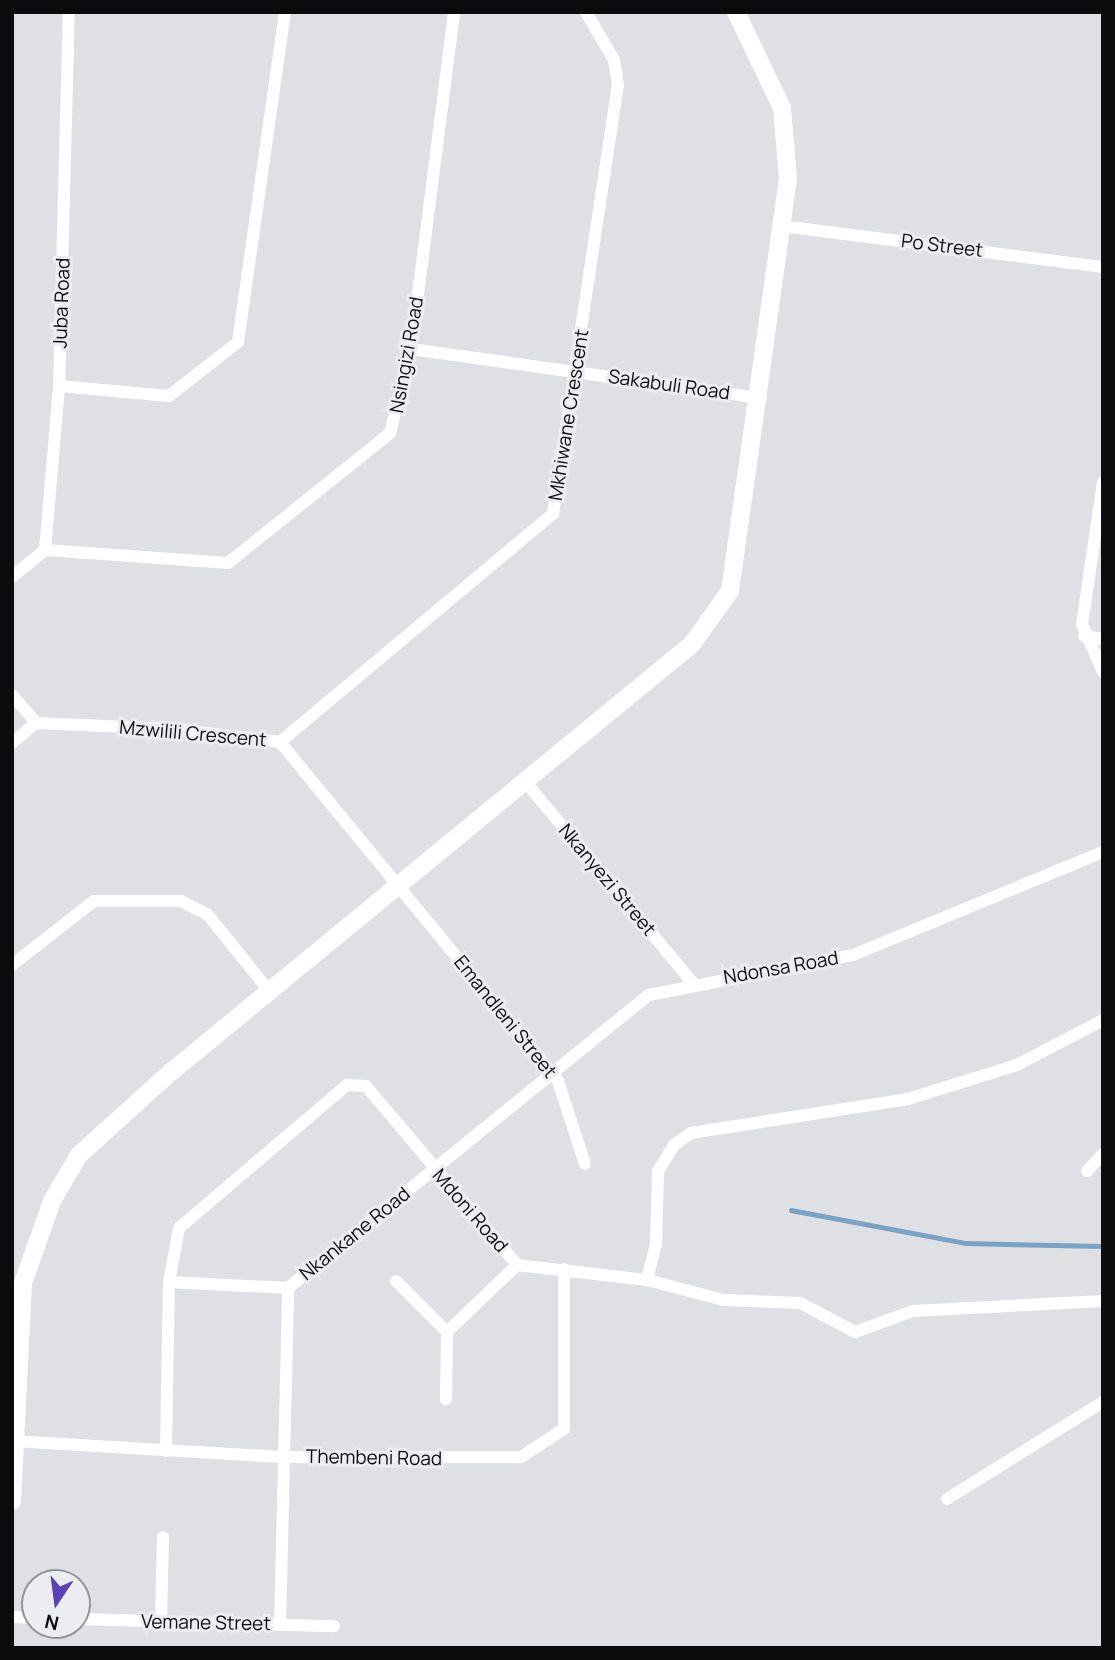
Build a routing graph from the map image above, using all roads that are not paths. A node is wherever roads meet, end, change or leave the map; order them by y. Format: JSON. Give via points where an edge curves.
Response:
{"nodes":[{"id":1,"x":69,"y":12,"type":"edge"},
{"id":2,"x":285,"y":12,"type":"edge"},
{"id":3,"x":454,"y":12,"type":"edge"},
{"id":4,"x":586,"y":12,"type":"edge"},
{"id":5,"x":736,"y":12,"type":"edge"},
{"id":6,"x":782,"y":226,"type":"junction"},
{"id":7,"x":1103,"y":267,"type":"edge"},
{"id":8,"x":411,"y":349,"type":"junction"},
{"id":9,"x":575,"y":373,"type":"junction"},
{"id":10,"x":59,"y":386,"type":"junction"},
{"id":11,"x":761,"y":398,"type":"junction"},
{"id":12,"x":1103,"y":482,"type":"edge"},
{"id":13,"x":45,"y":550,"type":"junction"},
{"id":14,"x":12,"y":577,"type":"edge"},
{"id":15,"x":1084,"y":636,"type":"junction"},
{"id":16,"x":1103,"y":639,"type":"edge"},
{"id":17,"x":1103,"y":673,"type":"edge"},
{"id":18,"x":12,"y":695,"type":"edge"},
{"id":19,"x":36,"y":723,"type":"junction"},
{"id":20,"x":12,"y":743,"type":"edge"},
{"id":21,"x":280,"y":743,"type":"junction"},
{"id":22,"x":523,"y":779,"type":"junction"},
{"id":23,"x":1103,"y":852,"type":"edge"},
{"id":24,"x":397,"y":884,"type":"junction"},
{"id":25,"x":12,"y":965,"type":"edge"},
{"id":26,"x":692,"y":982,"type":"junction"},
{"id":27,"x":270,"y":992,"type":"junction"},
{"id":28,"x":1103,"y":1020,"type":"edge"},
{"id":29,"x":551,"y":1072,"type":"junction"},
{"id":30,"x":1103,"y":1154,"type":"edge"},
{"id":31,"x":585,"y":1164,"type":"dead end"},
{"id":32,"x":434,"y":1171,"type":"junction"},
{"id":33,"x":1087,"y":1171,"type":"dead end"},
{"id":34,"x":517,"y":1265,"type":"junction"},
{"id":35,"x":564,"y":1269,"type":"junction"},
{"id":36,"x":647,"y":1280,"type":"junction"},
{"id":37,"x":396,"y":1281,"type":"dead end"},
{"id":38,"x":169,"y":1282,"type":"junction"},
{"id":39,"x":288,"y":1288,"type":"junction"},
{"id":40,"x":1103,"y":1301,"type":"edge"},
{"id":41,"x":447,"y":1332,"type":"junction"},
{"id":42,"x":446,"y":1399,"type":"dead end"},
{"id":43,"x":1103,"y":1402,"type":"edge"},
{"id":44,"x":14,"y":1441,"type":"edge"},
{"id":45,"x":166,"y":1451,"type":"junction"},
{"id":46,"x":281,"y":1457,"type":"junction"},
{"id":47,"x":947,"y":1499,"type":"dead end"},
{"id":48,"x":12,"y":1501,"type":"edge"},
{"id":49,"x":163,"y":1537,"type":"dead end"},
{"id":50,"x":91,"y":1620,"type":"edge"},
{"id":51,"x":161,"y":1622,"type":"junction"},
{"id":52,"x":281,"y":1625,"type":"junction"},
{"id":53,"x":334,"y":1626,"type":"dead end"}],
"edges":[{"from":1,"to":10,"type":"street","name":"Juba Road"},
{"from":2,"to":10,"type":"street","via":[[238,342],[169,396]]},
{"from":3,"to":8,"type":"street","name":"Nsingizi Road"},
{"from":4,"to":9,"type":"street","name":"Mkhiwane Crescent","via":[[614,60],[618,85]]},
{"from":5,"to":6,"type":"street","via":[[782,108],[788,141]]},
{"from":6,"to":7,"type":"street","name":"Po Street"},
{"from":6,"to":11,"type":"street"},
{"from":8,"to":9,"type":"street","name":"Sakabuli Road"},
{"from":8,"to":13,"type":"street","name":"Nsingizi Road","via":[[390,433],[240,559],[202,564]]},
{"from":9,"to":11,"type":"street","name":"Sakabuli Road"},
{"from":9,"to":21,"type":"street","name":"Mkhiwane Crescent","via":[[558,501],[545,525]]},
{"from":10,"to":13,"type":"street","name":"Juba Road"},
{"from":11,"to":22,"type":"street","via":[[730,591],[720,610],[692,644]]},
{"from":12,"to":15,"type":"street"},
{"from":13,"to":14,"type":"street"},
{"from":15,"to":16,"type":"street"},
{"from":15,"to":17,"type":"street"},
{"from":18,"to":19,"type":"street"},
{"from":19,"to":20,"type":"street"},
{"from":19,"to":21,"type":"street","name":"Mzwilili Crescent","via":[[174,729]]},
{"from":21,"to":24,"type":"street","name":"Mzwilili Crescent"},
{"from":22,"to":24,"type":"street"},
{"from":22,"to":26,"type":"street","name":"Nkanyezi Street"},
{"from":23,"to":26,"type":"street","name":"Ndonsa Road","via":[[853,955]]},
{"from":24,"to":27,"type":"street"},
{"from":24,"to":29,"type":"street","name":"Emandleni Street"},
{"from":25,"to":27,"type":"street","via":[[94,901],[181,901],[208,915]]},
{"from":26,"to":29,"type":"street","name":"Ndonsa Road","via":[[649,995]]},
{"from":27,"to":44,"type":"street","via":[[97,1134],[66,1177],[23,1283]]},
{"from":28,"to":36,"type":"street","via":[[1017,1065],[908,1099],[691,1133],[674,1144],[657,1171],[656,1244]]},
{"from":29,"to":31,"type":"street","name":"Emandleni Street"},
{"from":29,"to":32,"type":"street","name":"Nkankane Road"},
{"from":30,"to":33,"type":"street"},
{"from":32,"to":34,"type":"street","name":"Mdoni Road"},
{"from":32,"to":38,"type":"street","name":"Mdoni Road","via":[[366,1086],[347,1085],[185,1217],[174,1241]]},
{"from":32,"to":39,"type":"street","name":"Nkankane Road"},
{"from":34,"to":35,"type":"street","name":"Mdoni Road"},
{"from":34,"to":41,"type":"street"},
{"from":35,"to":36,"type":"street","name":"Mdoni Road"},
{"from":35,"to":46,"type":"street","name":"Thembeni Road","via":[[564,1429],[548,1445],[508,1459]]},
{"from":36,"to":40,"type":"street","name":"Mdoni Road","via":[[723,1300],[800,1303],[855,1332],[913,1311]]},
{"from":37,"to":41,"type":"street"},
{"from":38,"to":39,"type":"street"},
{"from":38,"to":45,"type":"street","name":"Mdoni Road"},
{"from":39,"to":46,"type":"street","name":"Nkankane Road"},
{"from":41,"to":42,"type":"street"},
{"from":43,"to":47,"type":"street"},
{"from":44,"to":45,"type":"street","name":"Thembeni Road"},
{"from":44,"to":48,"type":"street"},
{"from":45,"to":46,"type":"street","name":"Thembeni Road"},
{"from":46,"to":52,"type":"street","name":"Nkankane Road"},
{"from":49,"to":51,"type":"street"},
{"from":50,"to":51,"type":"street","name":"Vemane Street"},
{"from":51,"to":52,"type":"street","name":"Vemane Street"},
{"from":52,"to":53,"type":"street","name":"Vemane Street"}]}
